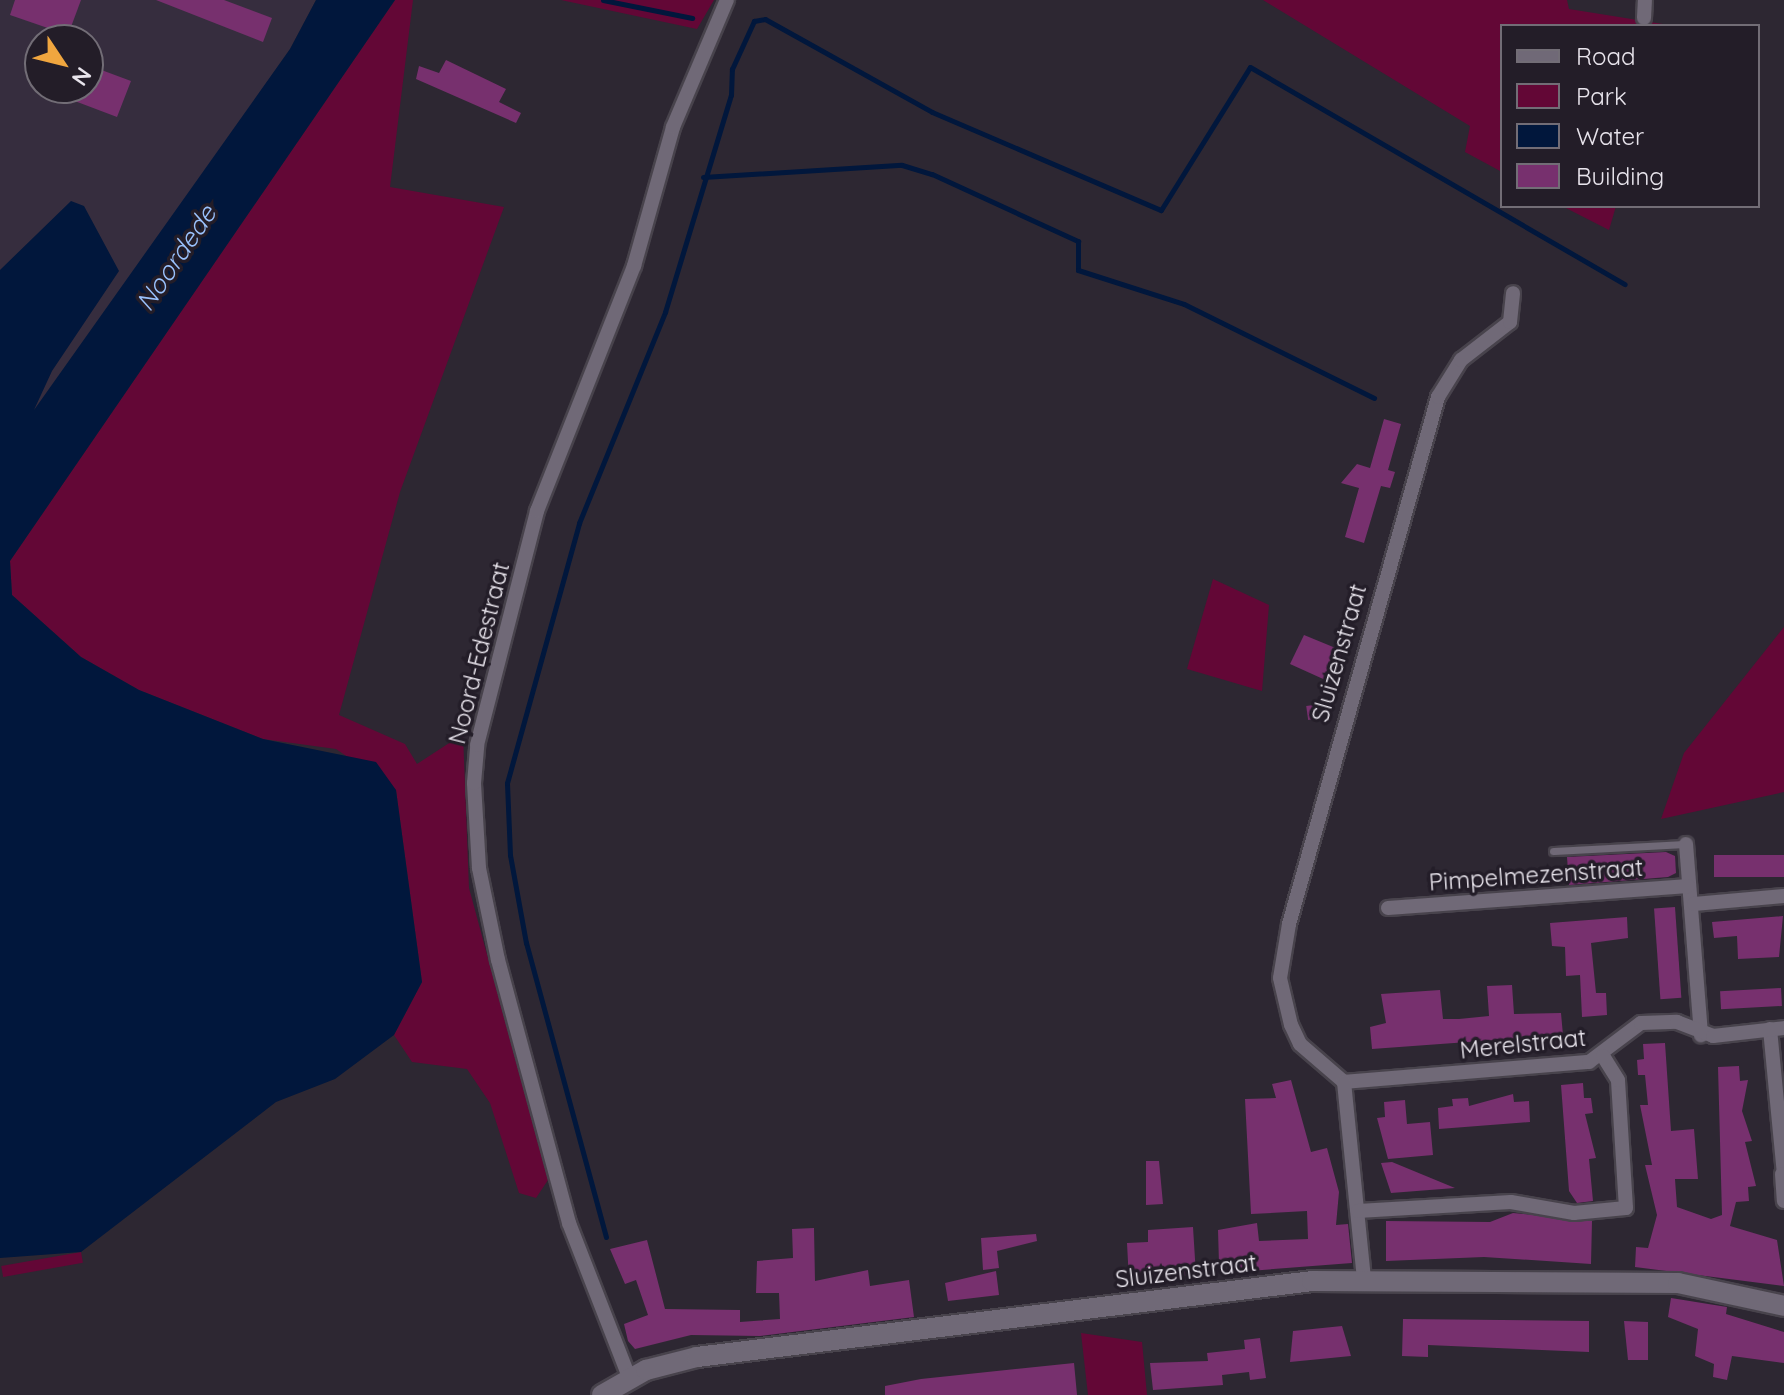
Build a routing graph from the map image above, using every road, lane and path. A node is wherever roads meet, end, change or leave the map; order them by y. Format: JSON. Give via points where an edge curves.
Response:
{"nodes":[{"id":1,"x":727,"y":0,"type":"edge"},
{"id":2,"x":1645,"y":0,"type":"edge"},
{"id":3,"x":1644,"y":18,"type":"dead end"},
{"id":4,"x":1513,"y":293,"type":"dead end"},
{"id":5,"x":1686,"y":844,"type":"joint"},
{"id":6,"x":1553,"y":851,"type":"dead end"},
{"id":7,"x":1688,"y":886,"type":"junction"},
{"id":8,"x":1784,"y":896,"type":"edge"},
{"id":9,"x":1694,"y":904,"type":"junction"},
{"id":10,"x":1388,"y":908,"type":"dead end"},
{"id":11,"x":1777,"y":1028,"type":"edge"},
{"id":12,"x":1701,"y":1035,"type":"junction"},
{"id":13,"x":1603,"y":1056,"type":"junction"},
{"id":14,"x":1344,"y":1082,"type":"junction"},
{"id":15,"x":1783,"y":1174,"type":"edge"},
{"id":16,"x":1784,"y":1201,"type":"edge"},
{"id":17,"x":1358,"y":1211,"type":"junction"},
{"id":18,"x":1364,"y":1278,"type":"junction"},
{"id":19,"x":1784,"y":1306,"type":"edge"},
{"id":20,"x":629,"y":1377,"type":"junction"},
{"id":21,"x":602,"y":1395,"type":"edge"}],
"edges":[{"from":1,"to":20,"type":"street","name":"Noord-Edestraat","via":[[677,115],[634,266],[537,511],[480,730],[474,783],[479,868],[498,960],[569,1223]]},
{"from":2,"to":3,"type":"street"},
{"from":4,"to":14,"type":"street","name":"Sluizenstraat","via":[[1510,322],[1461,360],[1438,397],[1289,924],[1280,978],[1291,1025],[1300,1044]]},
{"from":5,"to":6,"type":"lane"},
{"from":5,"to":7,"type":"street"},
{"from":7,"to":9,"type":"street"},
{"from":7,"to":10,"type":"street","name":"Pimpelmezenstraat"},
{"from":8,"to":9,"type":"street"},
{"from":9,"to":12,"type":"street"},
{"from":11,"to":12,"type":"street","name":"Merelstraat"},
{"from":11,"to":15,"type":"street"},
{"from":12,"to":13,"type":"street","name":"Merelstraat","via":[[1677,1022],[1641,1023]]},
{"from":13,"to":14,"type":"street","name":"Merelstraat"},
{"from":13,"to":17,"type":"street","via":[[1618,1080],[1626,1208],[1574,1213],[1511,1202]]},
{"from":14,"to":17,"type":"street"},
{"from":15,"to":16,"type":"street"},
{"from":17,"to":18,"type":"street"},
{"from":18,"to":19,"type":"street","name":"Sluizenstraat","via":[[1678,1283]]},
{"from":18,"to":20,"type":"street","name":"Sluizenstraat","via":[[697,1357]]},
{"from":20,"to":21,"type":"street","name":"Sluizenstraat"}]}
